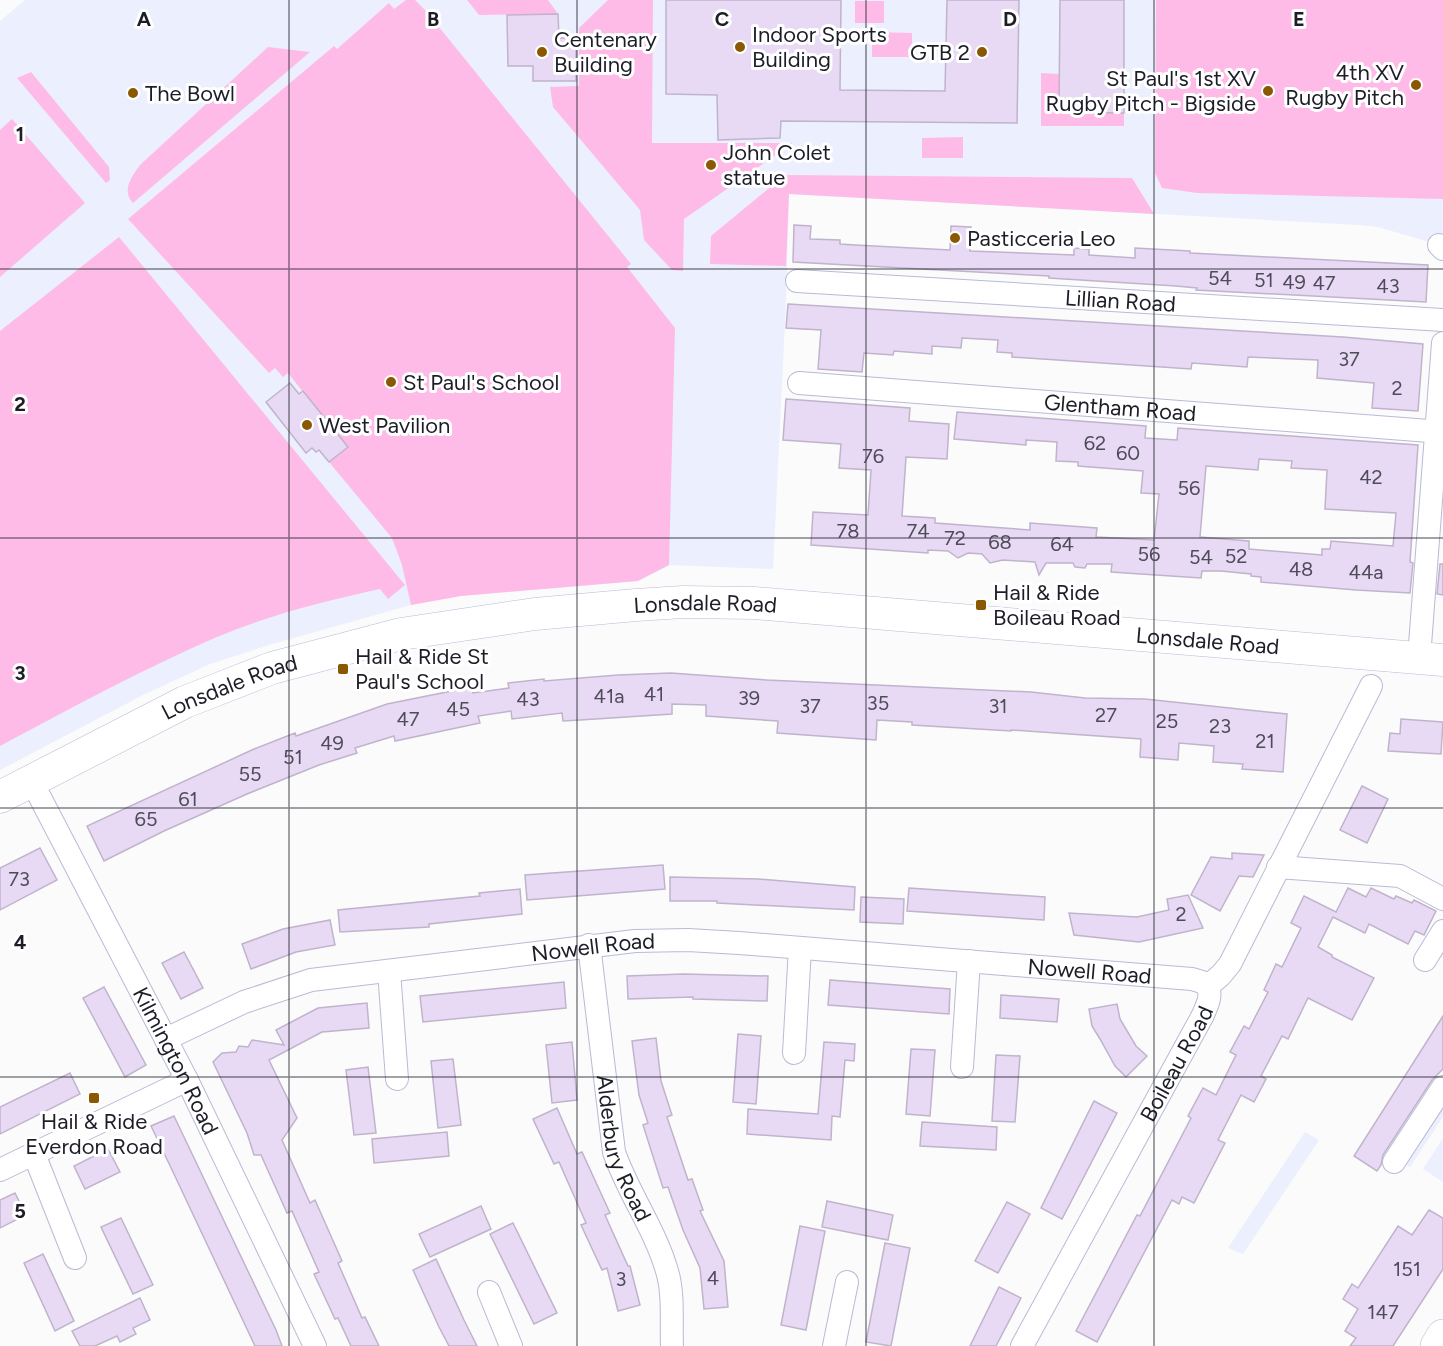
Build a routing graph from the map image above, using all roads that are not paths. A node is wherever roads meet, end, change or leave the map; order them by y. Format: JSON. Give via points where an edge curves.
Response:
{"nodes":[{"id":1,"x":796,"y":281,"type":"dead end"},
{"id":2,"x":1443,"y":320,"type":"edge"},
{"id":3,"x":1443,"y":344,"type":"edge"},
{"id":4,"x":799,"y":383,"type":"dead end"},
{"id":5,"x":1440,"y":432,"type":"edge"},
{"id":6,"x":1431,"y":659,"type":"edge"},
{"id":7,"x":1371,"y":686,"type":"dead end"},
{"id":8,"x":32,"y":780,"type":"junction"},
{"id":9,"x":0,"y":797,"type":"edge"},
{"id":10,"x":1278,"y":867,"type":"junction"},
{"id":11,"x":1443,"y":899,"type":"edge"},
{"id":12,"x":1443,"y":931,"type":"edge"},
{"id":13,"x":589,"y":945,"type":"junction"},
{"id":14,"x":800,"y":948,"type":"junction"},
{"id":15,"x":1425,"y":960,"type":"dead end"},
{"id":16,"x":969,"y":961,"type":"junction"},
{"id":17,"x":389,"y":971,"type":"junction"},
{"id":18,"x":1208,"y":986,"type":"junction"},
{"id":19,"x":166,"y":1039,"type":"junction"},
{"id":20,"x":794,"y":1053,"type":"dead end"},
{"id":21,"x":962,"y":1067,"type":"dead end"},
{"id":22,"x":397,"y":1079,"type":"dead end"},
{"id":23,"x":188,"y":1080,"type":"junction"},
{"id":24,"x":1443,"y":1087,"type":"edge"},
{"id":25,"x":34,"y":1154,"type":"junction"},
{"id":26,"x":1394,"y":1162,"type":"dead end"},
{"id":27,"x":0,"y":1170,"type":"edge"},
{"id":28,"x":75,"y":1258,"type":"dead end"},
{"id":29,"x":847,"y":1282,"type":"dead end"},
{"id":30,"x":489,"y":1292,"type":"dead end"},
{"id":31,"x":1443,"y":1336,"type":"edge"},
{"id":32,"x":315,"y":1346,"type":"edge"},
{"id":33,"x":511,"y":1346,"type":"edge"},
{"id":34,"x":672,"y":1346,"type":"edge"},
{"id":35,"x":834,"y":1346,"type":"edge"},
{"id":36,"x":1022,"y":1346,"type":"edge"},
{"id":37,"x":1437,"y":1346,"type":"edge"}],
"edges":[{"from":1,"to":2,"type":"street","name":"Lillian Road"},
{"from":3,"to":5,"type":"street"},
{"from":4,"to":5,"type":"street","name":"Glentham Road"},
{"from":5,"to":6,"type":"street"},
{"from":6,"to":8,"type":"main road","name":"Lonsdale Road","via":[[753,603],[636,605],[535,614],[401,634],[272,668],[185,702]]},
{"from":7,"to":10,"type":"street","name":"Boileau Road"},
{"from":8,"to":9,"type":"main road","name":"Lonsdale Road"},
{"from":8,"to":19,"type":"street","name":"Kilmington Road"},
{"from":10,"to":11,"type":"street","via":[[1400,876]]},
{"from":10,"to":18,"type":"street","name":"Boileau Road","via":[[1230,964]]},
{"from":12,"to":15,"type":"street"},
{"from":13,"to":14,"type":"street","name":"Nowell Road","via":[[688,940]]},
{"from":13,"to":17,"type":"street","name":"Nowell Road"},
{"from":13,"to":34,"type":"street","name":"Alderbury Road","via":[[614,1152],[668,1274]]},
{"from":14,"to":16,"type":"street","name":"Nowell Road"},
{"from":14,"to":20,"type":"street"},
{"from":16,"to":18,"type":"street","name":"Nowell Road","via":[[1192,979]]},
{"from":16,"to":21,"type":"street"},
{"from":17,"to":19,"type":"street","name":"Nowell Road","via":[[329,976],[294,984],[244,1002]]},
{"from":17,"to":22,"type":"street"},
{"from":18,"to":36,"type":"street","name":"Boileau Road","via":[[1209,1001],[1203,1015]]},
{"from":19,"to":23,"type":"street","name":"Kilmington Road"},
{"from":23,"to":25,"type":"street"},
{"from":23,"to":32,"type":"street","name":"Kilmington Road"},
{"from":24,"to":26,"type":"street"},
{"from":25,"to":27,"type":"street"},
{"from":25,"to":28,"type":"street"},
{"from":29,"to":35,"type":"street"},
{"from":30,"to":33,"type":"street"},
{"from":31,"to":37,"type":"main road"}]}
